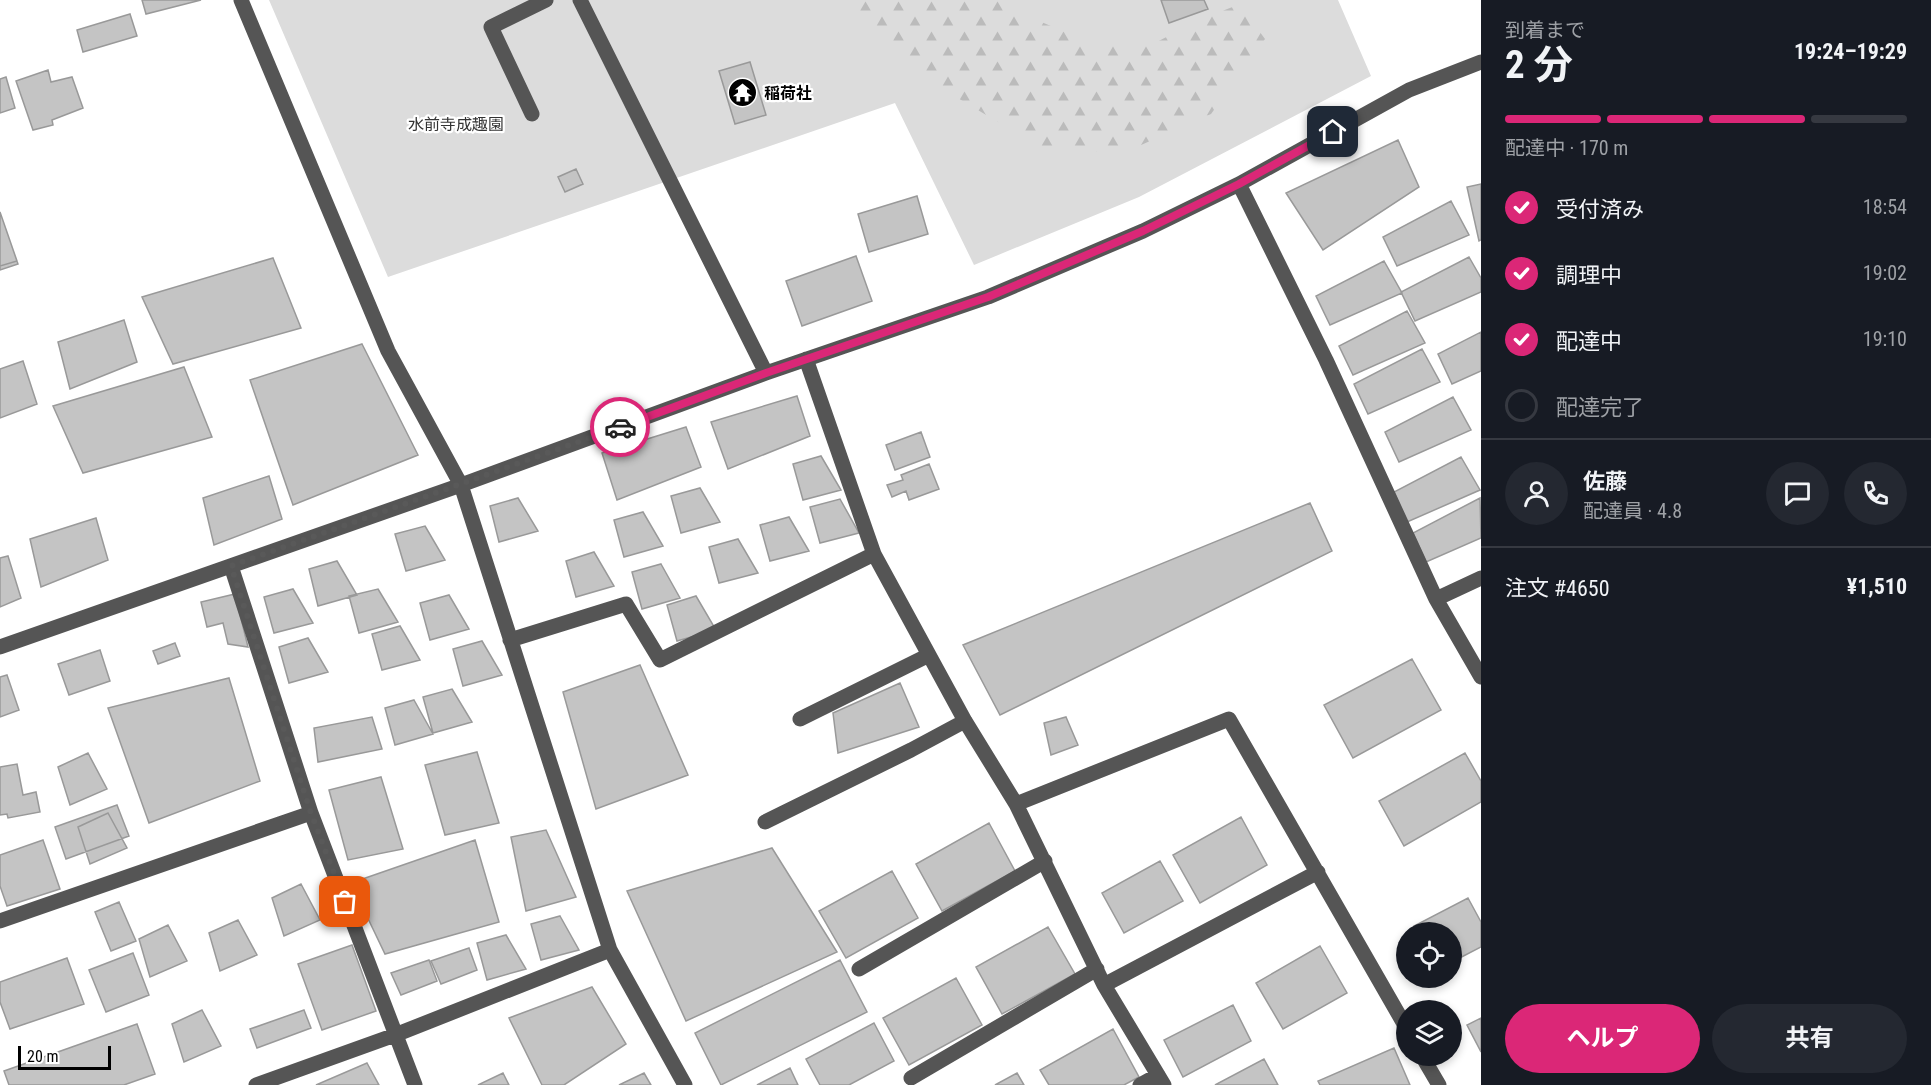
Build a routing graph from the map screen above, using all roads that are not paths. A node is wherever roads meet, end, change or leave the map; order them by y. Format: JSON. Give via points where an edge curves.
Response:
{"nodes":[{"id":1,"x":241,"y":0,"type":"edge"},
{"id":2,"x":546,"y":0,"type":"edge"},
{"id":3,"x":580,"y":0,"type":"edge"},
{"id":4,"x":1481,"y":62,"type":"edge"},
{"id":5,"x":532,"y":114,"type":"dead end"},
{"id":6,"x":1239,"y":184,"type":"junction"},
{"id":7,"x":806,"y":359,"type":"junction"},
{"id":8,"x":766,"y":373,"type":"junction"},
{"id":9,"x":460,"y":485,"type":"junction"},
{"id":10,"x":874,"y":554,"type":"junction"},
{"id":11,"x":231,"y":566,"type":"junction"},
{"id":12,"x":1481,"y":578,"type":"edge"},
{"id":13,"x":1436,"y":599,"type":"junction"},
{"id":14,"x":510,"y":640,"type":"junction"},
{"id":15,"x":0,"y":647,"type":"edge"},
{"id":16,"x":929,"y":655,"type":"junction"},
{"id":17,"x":1481,"y":677,"type":"edge"},
{"id":18,"x":800,"y":719,"type":"dead end"},
{"id":19,"x":965,"y":721,"type":"junction"},
{"id":20,"x":1016,"y":804,"type":"junction"},
{"id":21,"x":311,"y":813,"type":"junction"},
{"id":22,"x":765,"y":822,"type":"dead end"},
{"id":23,"x":1046,"y":861,"type":"junction"},
{"id":24,"x":1318,"y":872,"type":"junction"},
{"id":25,"x":0,"y":921,"type":"edge"},
{"id":26,"x":610,"y":950,"type":"junction"},
{"id":27,"x":859,"y":969,"type":"dead end"},
{"id":28,"x":1096,"y":969,"type":"junction"},
{"id":29,"x":1104,"y":985,"type":"junction"},
{"id":30,"x":1396,"y":1010,"type":"edge"},
{"id":31,"x":395,"y":1035,"type":"junction"},
{"id":32,"x":1428,"y":1066,"type":"edge"},
{"id":33,"x":910,"y":1078,"type":"dead end"},
{"id":34,"x":1161,"y":1080,"type":"edge"},
{"id":35,"x":256,"y":1085,"type":"edge"},
{"id":36,"x":415,"y":1085,"type":"edge"},
{"id":37,"x":685,"y":1085,"type":"edge"},
{"id":38,"x":1140,"y":1085,"type":"edge"},
{"id":39,"x":1439,"y":1085,"type":"edge"}],
"edges":[{"from":1,"to":9,"type":"street","via":[[388,351]]},
{"from":2,"to":5,"type":"street","via":[[490,27]]},
{"from":3,"to":8,"type":"street"},
{"from":4,"to":6,"type":"street","via":[[1409,90]]},
{"from":6,"to":7,"type":"street","via":[[1143,231],[988,297]]},
{"from":6,"to":13,"type":"street","via":[[1326,360]]},
{"from":7,"to":8,"type":"street"},
{"from":7,"to":10,"type":"street"},
{"from":8,"to":9,"type":"street"},
{"from":9,"to":11,"type":"street"},
{"from":9,"to":14,"type":"street"},
{"from":10,"to":14,"type":"street","via":[[660,660],[626,604]]},
{"from":10,"to":16,"type":"street"},
{"from":11,"to":15,"type":"street"},
{"from":11,"to":21,"type":"street"},
{"from":12,"to":13,"type":"street"},
{"from":13,"to":17,"type":"street"},
{"from":14,"to":26,"type":"street"},
{"from":16,"to":18,"type":"street"},
{"from":16,"to":19,"type":"street"},
{"from":19,"to":20,"type":"street"},
{"from":19,"to":22,"type":"street"},
{"from":20,"to":23,"type":"street"},
{"from":20,"to":24,"type":"street","via":[[1229,719]]},
{"from":21,"to":25,"type":"street"},
{"from":21,"to":31,"type":"street"},
{"from":23,"to":27,"type":"street"},
{"from":23,"to":28,"type":"street"},
{"from":24,"to":29,"type":"street"},
{"from":24,"to":30,"type":"street"},
{"from":26,"to":31,"type":"street"},
{"from":26,"to":37,"type":"street"},
{"from":28,"to":29,"type":"street"},
{"from":28,"to":33,"type":"street"},
{"from":29,"to":34,"type":"street"},
{"from":31,"to":35,"type":"street"},
{"from":31,"to":36,"type":"street"},
{"from":32,"to":39,"type":"street"},
{"from":34,"to":38,"type":"street"}]}
